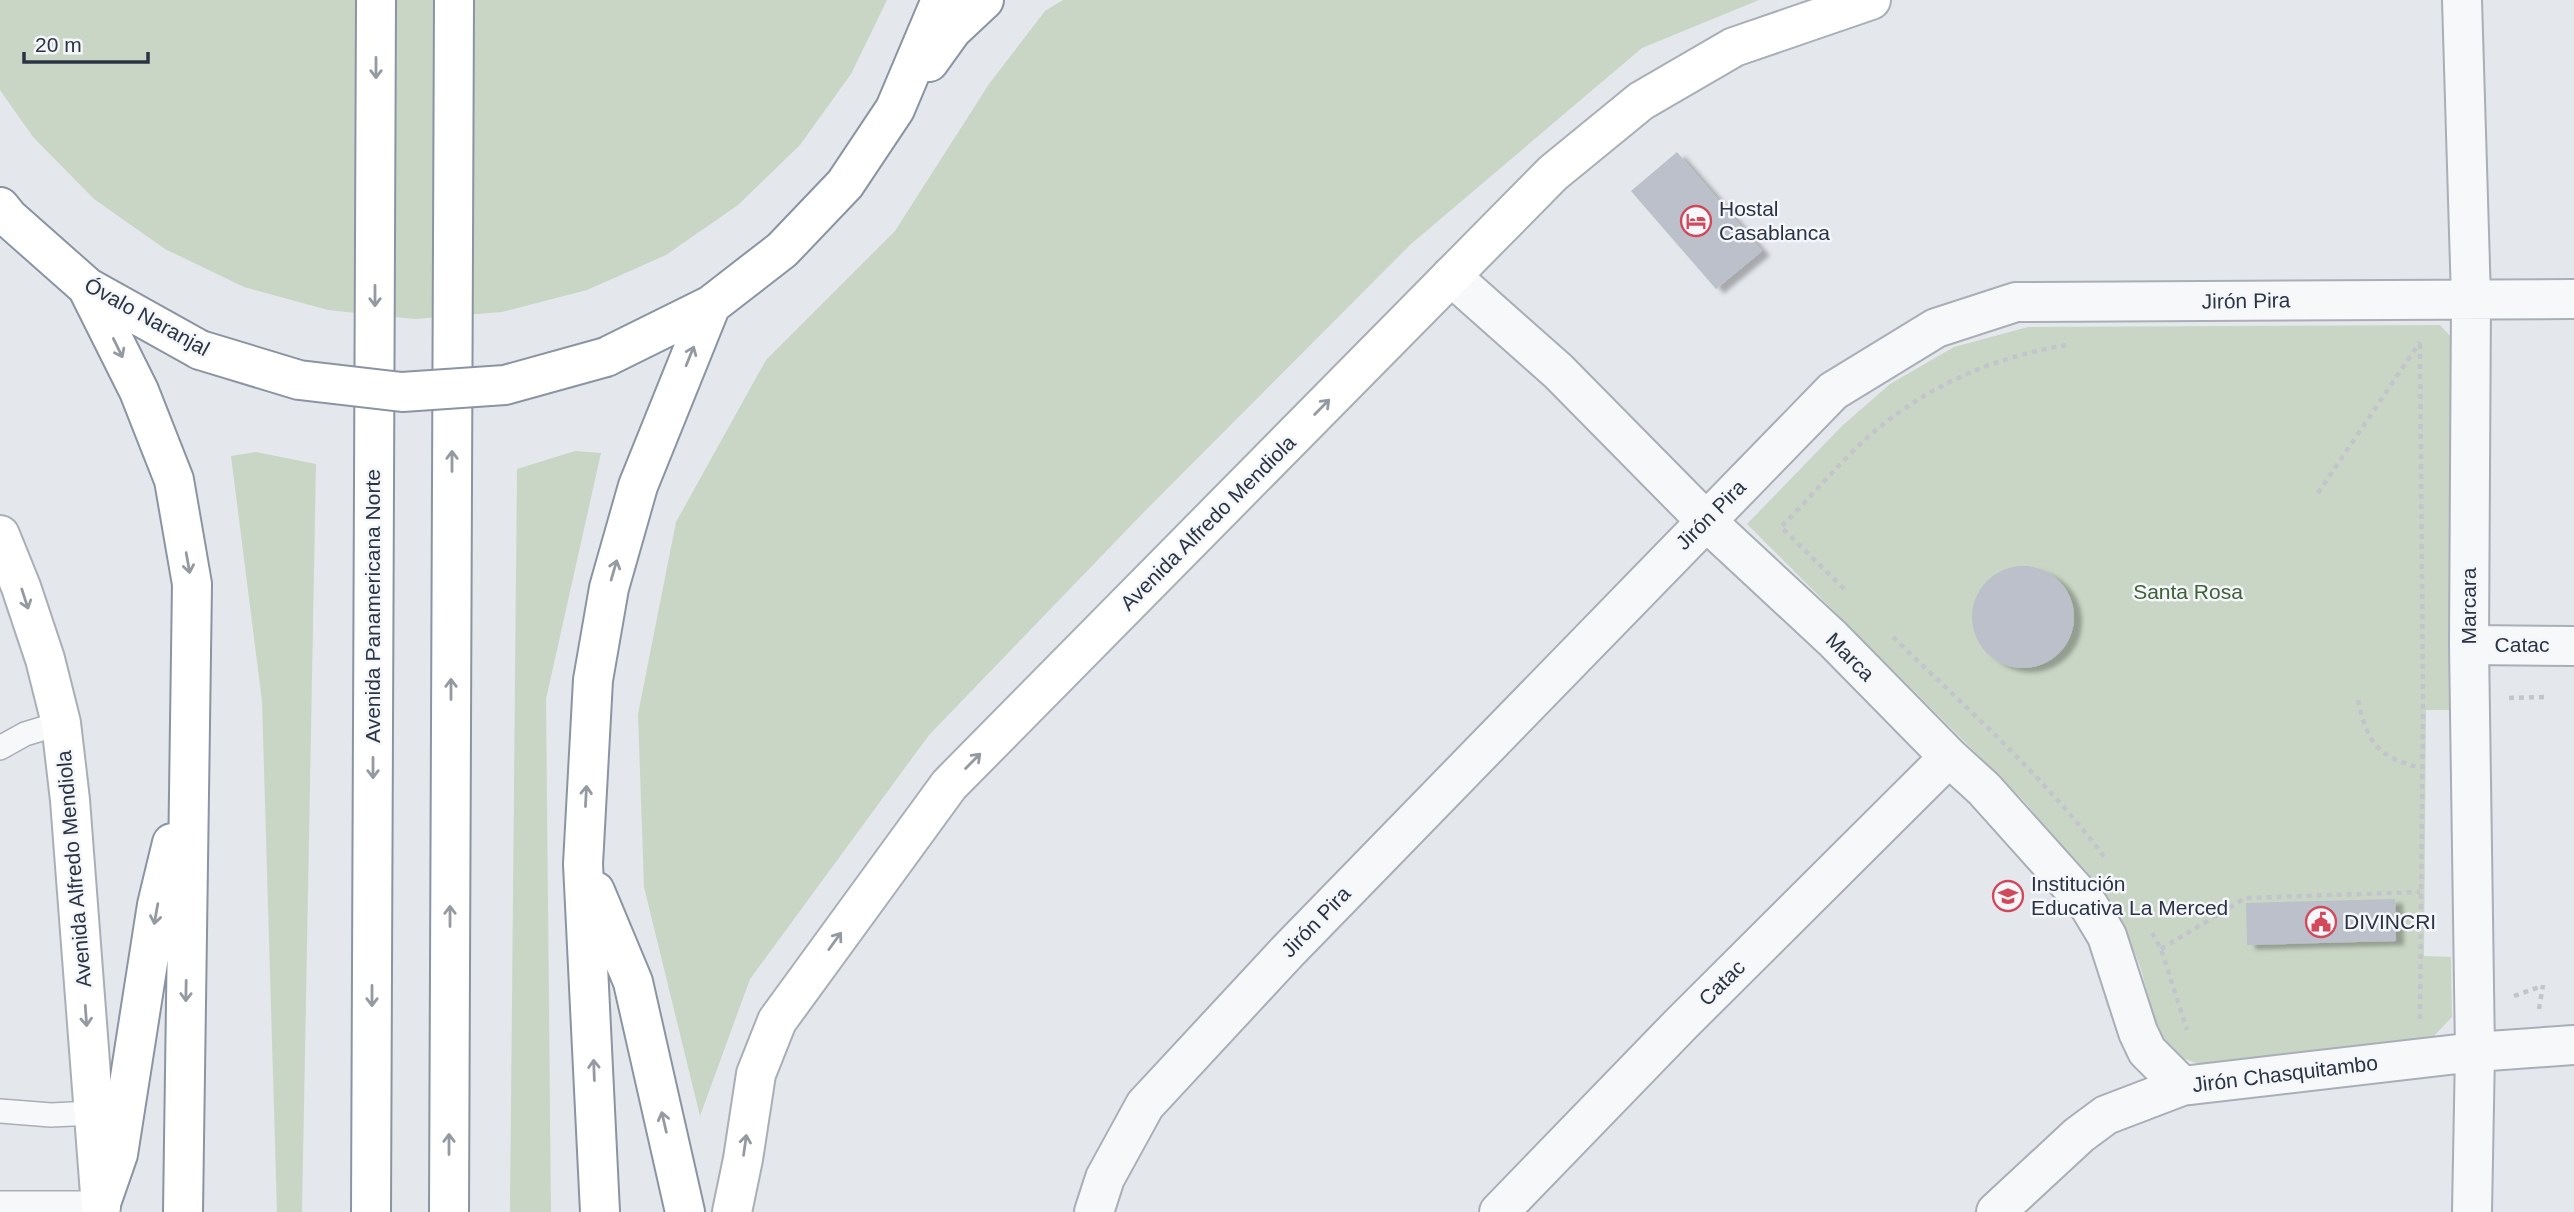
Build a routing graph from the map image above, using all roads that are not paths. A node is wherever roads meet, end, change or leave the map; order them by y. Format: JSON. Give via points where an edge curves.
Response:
{"nodes":[{"id":1,"x":376,"y":0,"type":"edge"},
{"id":2,"x":454,"y":0,"type":"edge"},
{"id":3,"x":940,"y":0,"type":"edge"},
{"id":4,"x":984,"y":0,"type":"edge"},
{"id":5,"x":1871,"y":0,"type":"edge"},
{"id":6,"x":2462,"y":0,"type":"edge"},
{"id":7,"x":895,"y":109,"type":"junction"},
{"id":8,"x":0,"y":207,"type":"edge"},
{"id":9,"x":1451,"y":276,"type":"junction"},
{"id":10,"x":87,"y":287,"type":"junction"},
{"id":11,"x":2471,"y":299,"type":"junction"},
{"id":12,"x":2574,"y":299,"type":"edge"},
{"id":13,"x":711,"y":305,"type":"junction"},
{"id":14,"x":1705,"y":520,"type":"junction"},
{"id":15,"x":0,"y":535,"type":"edge"},
{"id":16,"x":2469,"y":645,"type":"junction"},
{"id":17,"x":2574,"y":646,"type":"edge"},
{"id":18,"x":61,"y":723,"type":"junction"},
{"id":19,"x":0,"y":748,"type":"edge"},
{"id":20,"x":1949,"y":757,"type":"junction"},
{"id":21,"x":189,"y":776,"type":"junction"},
{"id":22,"x":583,"y":864,"type":"junction"},
{"id":23,"x":2574,"y":1045,"type":"edge"},
{"id":24,"x":2476,"y":1052,"type":"junction"},
{"id":25,"x":2182,"y":1086,"type":"junction"},
{"id":26,"x":0,"y":1111,"type":"edge"},
{"id":27,"x":93,"y":1113,"type":"junction"},
{"id":28,"x":0,"y":1203,"type":"edge"},
{"id":29,"x":101,"y":1207,"type":"edge"},
{"id":30,"x":183,"y":1212,"type":"edge"},
{"id":31,"x":370,"y":1212,"type":"edge"},
{"id":32,"x":449,"y":1212,"type":"edge"},
{"id":33,"x":600,"y":1212,"type":"edge"},
{"id":34,"x":685,"y":1212,"type":"edge"},
{"id":35,"x":732,"y":1212,"type":"edge"},
{"id":36,"x":1094,"y":1212,"type":"edge"},
{"id":37,"x":1499,"y":1212,"type":"edge"},
{"id":38,"x":1996,"y":1212,"type":"edge"},
{"id":39,"x":2472,"y":1212,"type":"edge"}],
"edges":[{"from":1,"to":31,"type":"main road","name":"Avenida Panamericana Norte","one_way":true},
{"from":32,"to":2,"type":"main road","one_way":true},
{"from":3,"to":7,"type":"main road","name":"Óvalo Naranjal"},
{"from":4,"to":7,"type":"main road","via":[[952,30]]},
{"from":5,"to":9,"type":"main road","name":"Avenida Alfredo Mendiola","via":[[1734,47],[1641,101],[1553,173]]},
{"from":6,"to":11,"type":"street","name":"Marcara"},
{"from":7,"to":13,"type":"main road","name":"Óvalo Naranjal","via":[[845,184],[782,250]]},
{"from":8,"to":10,"type":"main road","name":"Óvalo Naranjal"},
{"from":9,"to":14,"type":"street","name":"Marca","via":[[1558,371]]},
{"from":35,"to":9,"type":"main road","name":"Avenida Alfredo Mendiola","one_way":true,"via":[[756,1074],[777,1021],[949,785]]},
{"from":10,"to":13,"type":"main road","name":"Óvalo Naranjal","bridge":true,"via":[[200,350],[299,380],[402,392],[505,385],[606,357]]},
{"from":10,"to":21,"type":"main road","one_way":true,"via":[[139,391],[174,480],[192,584]]},
{"from":11,"to":12,"type":"street","name":"Jirón Pira"},
{"from":11,"to":14,"type":"street","name":"Jirón Pira","via":[[2016,302],[1936,328],[1833,391]]},
{"from":11,"to":16,"type":"street","name":"Marcara"},
{"from":22,"to":13,"type":"main road","one_way":true,"via":[[593,680],[609,588],[638,486]]},
{"from":14,"to":20,"type":"street","name":"Marca","via":[[1833,639]]},
{"from":14,"to":36,"type":"street","name":"Jirón Pira","via":[[1287,951],[1145,1105],[1105,1178]]},
{"from":15,"to":18,"type":"main road","name":"Avenida Alfredo Mendiola","one_way":true,"via":[[41,647]]},
{"from":16,"to":17,"type":"street","name":"Catac"},
{"from":16,"to":24,"type":"street","name":"Marcara"},
{"from":18,"to":19,"type":"lane","via":[[24,734]]},
{"from":18,"to":27,"type":"main road","name":"Avenida Alfredo Mendiola","one_way":true},
{"from":20,"to":25,"type":"street","name":"Marca","via":[[1984,789],[2089,906],[2107,936],[2147,1051]]},
{"from":20,"to":37,"type":"street","name":"Catac"},
{"from":21,"to":29,"type":"main road","one_way":true,"via":[[157,905],[118,1154]]},
{"from":21,"to":30,"type":"main road","one_way":true},
{"from":33,"to":22,"type":"main road","one_way":true},
{"from":34,"to":22,"type":"main road","one_way":true,"via":[[633,982]]},
{"from":23,"to":24,"type":"street","name":"Jirón Chasquitambo"},
{"from":24,"to":25,"type":"street","name":"Jirón Chasquitambo"},
{"from":24,"to":39,"type":"street","name":"Marcara"},
{"from":25,"to":38,"type":"street","name":"Jirón Chasquitambo","via":[[2106,1115]]},
{"from":26,"to":27,"type":"lane"},
{"from":27,"to":29,"type":"main road","name":"Avenida Alfredo Mendiola"},
{"from":28,"to":29,"type":"lane"}]}
